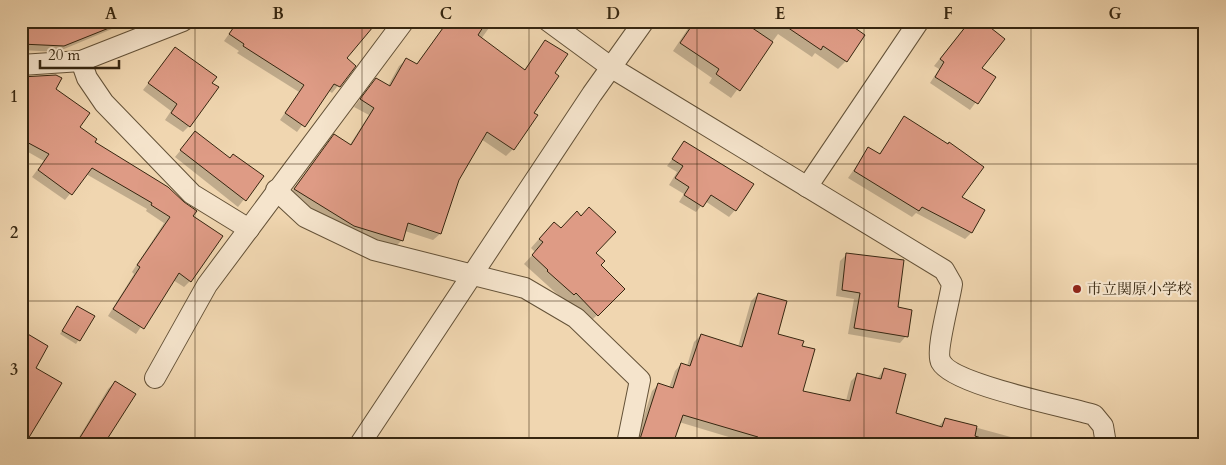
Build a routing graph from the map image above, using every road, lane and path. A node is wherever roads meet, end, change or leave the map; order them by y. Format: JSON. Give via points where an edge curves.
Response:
{"nodes":[{"id":1,"x":183,"y":21,"type":"edge"},
{"id":2,"x":404,"y":21,"type":"edge"},
{"id":3,"x":548,"y":21,"type":"edge"},
{"id":4,"x":644,"y":21,"type":"edge"},
{"id":5,"x":919,"y":21,"type":"edge"},
{"id":6,"x":81,"y":61,"type":"junction"},
{"id":7,"x":21,"y":65,"type":"edge"},
{"id":8,"x":612,"y":68,"type":"junction"},
{"id":9,"x":807,"y":187,"type":"junction"},
{"id":10,"x":276,"y":190,"type":"junction"},
{"id":11,"x":249,"y":229,"type":"junction"},
{"id":12,"x":472,"y":274,"type":"junction"},
{"id":13,"x":155,"y":378,"type":"dead end"},
{"id":14,"x":360,"y":444,"type":"edge"},
{"id":15,"x":626,"y":444,"type":"edge"},
{"id":16,"x":1106,"y":444,"type":"edge"}],
"edges":[{"from":1,"to":6,"type":"street"},
{"from":2,"to":10,"type":"street"},
{"from":3,"to":8,"type":"street"},
{"from":4,"to":8,"type":"street"},
{"from":5,"to":9,"type":"street"},
{"from":6,"to":7,"type":"street"},
{"from":6,"to":11,"type":"street","via":[[86,78],[104,103],[192,194]]},
{"from":8,"to":9,"type":"street"},
{"from":8,"to":12,"type":"street"},
{"from":9,"to":16,"type":"street","via":[[944,270],[952,284],[938,347],[941,362],[954,375],[1094,416],[1103,426]]},
{"from":10,"to":11,"type":"street"},
{"from":10,"to":12,"type":"street","via":[[305,217],[374,250]]},
{"from":11,"to":13,"type":"street","via":[[207,285]]},
{"from":12,"to":14,"type":"street"},
{"from":12,"to":15,"type":"street","via":[[525,288],[576,318],[640,380]]}]}
